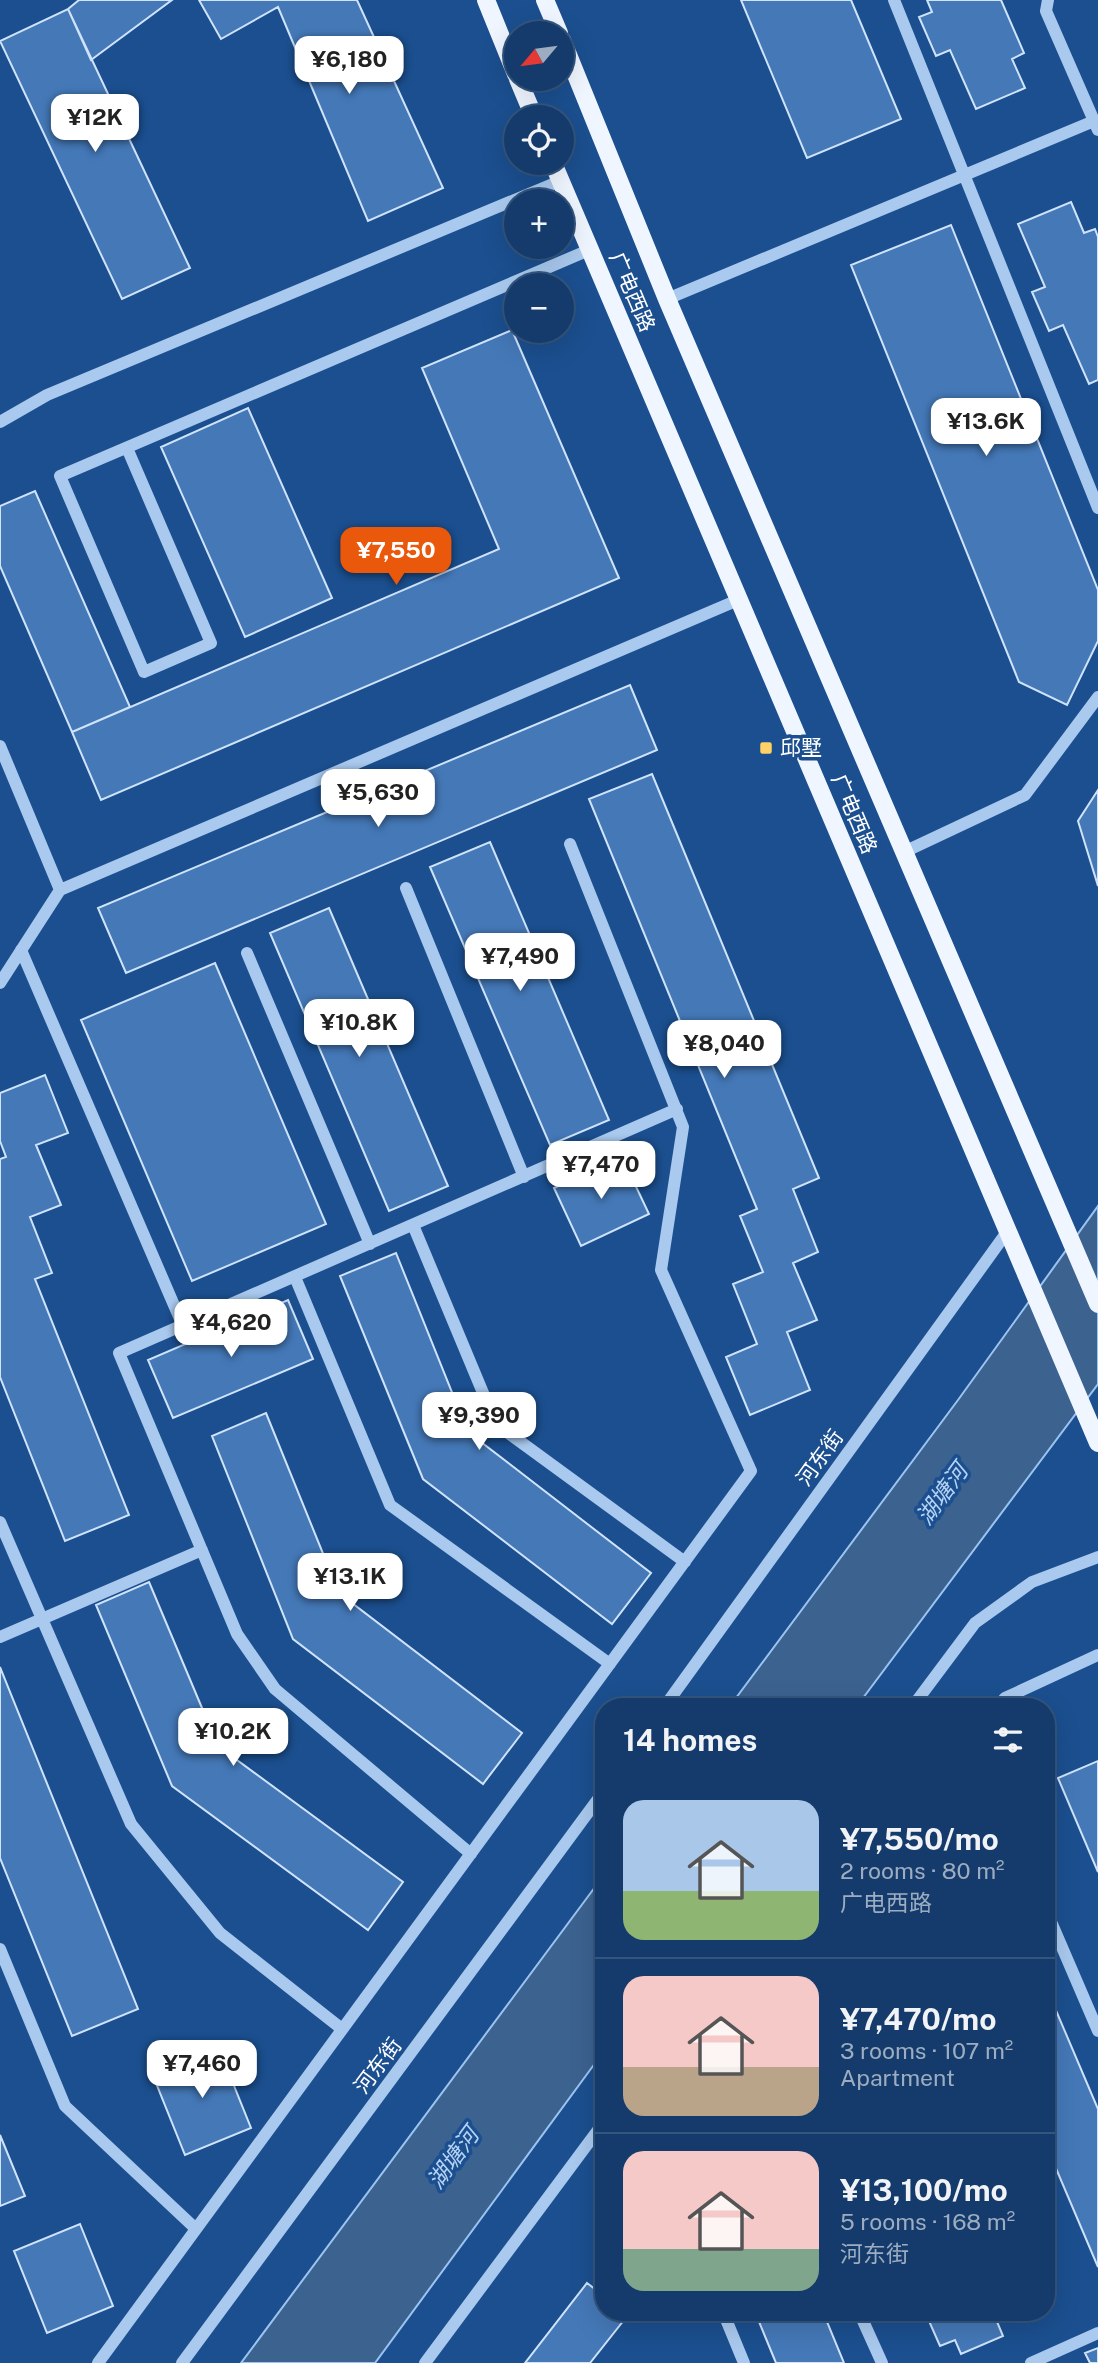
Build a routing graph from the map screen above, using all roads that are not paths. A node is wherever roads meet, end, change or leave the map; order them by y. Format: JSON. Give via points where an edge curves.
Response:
{"nodes":[{"id":1,"x":486,"y":0,"type":"edge"},
{"id":2,"x":545,"y":0,"type":"edge"},
{"id":3,"x":894,"y":0,"type":"edge"},
{"id":4,"x":1048,"y":0,"type":"edge"},
{"id":5,"x":554,"y":21,"type":"edge"},
{"id":6,"x":504,"y":44,"type":"edge"},
{"id":7,"x":574,"y":70,"type":"edge"},
{"id":8,"x":1096,"y":126,"type":"edge"},
{"id":9,"x":558,"y":175,"type":"edge"},
{"id":10,"x":965,"y":175,"type":"junction"},
{"id":11,"x":561,"y":181,"type":"junction"},
{"id":12,"x":589,"y":250,"type":"junction"},
{"id":13,"x":667,"y":299,"type":"junction"},
{"id":14,"x":0,"y":422,"type":"edge"},
{"id":15,"x":127,"y":448,"type":"junction"},
{"id":16,"x":1098,"y":508,"type":"edge"},
{"id":17,"x":738,"y":600,"type":"junction"},
{"id":18,"x":1098,"y":697,"type":"edge"},
{"id":19,"x":0,"y":746,"type":"edge"},
{"id":20,"x":570,"y":845,"type":"dead end"},
{"id":21,"x":904,"y":852,"type":"junction"},
{"id":22,"x":407,"y":888,"type":"dead end"},
{"id":23,"x":60,"y":890,"type":"junction"},
{"id":24,"x":21,"y":950,"type":"junction"},
{"id":25,"x":247,"y":954,"type":"dead end"},
{"id":26,"x":0,"y":983,"type":"edge"},
{"id":27,"x":677,"y":1110,"type":"junction"},
{"id":28,"x":524,"y":1177,"type":"junction"},
{"id":29,"x":413,"y":1225,"type":"junction"},
{"id":30,"x":1007,"y":1232,"type":"junction"},
{"id":31,"x":370,"y":1244,"type":"junction"},
{"id":32,"x":295,"y":1277,"type":"junction"},
{"id":33,"x":1098,"y":1304,"type":"edge"},
{"id":34,"x":183,"y":1326,"type":"junction"},
{"id":35,"x":1098,"y":1443,"type":"edge"},
{"id":36,"x":0,"y":1522,"type":"edge"},
{"id":37,"x":202,"y":1550,"type":"junction"},
{"id":38,"x":1098,"y":1557,"type":"edge"},
{"id":39,"x":685,"y":1562,"type":"junction"},
{"id":40,"x":42,"y":1619,"type":"junction"},
{"id":41,"x":0,"y":1637,"type":"edge"},
{"id":42,"x":1098,"y":1655,"type":"edge"},
{"id":43,"x":610,"y":1664,"type":"junction"},
{"id":44,"x":671,"y":1698,"type":"edge"},
{"id":45,"x":919,"y":1698,"type":"edge"},
{"id":46,"x":1005,"y":1698,"type":"edge"},
{"id":47,"x":595,"y":1803,"type":"edge"},
{"id":48,"x":471,"y":1854,"type":"junction"},
{"id":49,"x":1055,"y":1931,"type":"edge"},
{"id":50,"x":0,"y":1949,"type":"edge"},
{"id":51,"x":342,"y":2029,"type":"junction"},
{"id":52,"x":1098,"y":2031,"type":"edge"},
{"id":53,"x":595,"y":2134,"type":"edge"},
{"id":54,"x":195,"y":2230,"type":"junction"},
{"id":55,"x":727,"y":2321,"type":"edge"},
{"id":56,"x":863,"y":2321,"type":"edge"},
{"id":57,"x":1098,"y":2333,"type":"edge"},
{"id":58,"x":98,"y":2363,"type":"edge"},
{"id":59,"x":182,"y":2363,"type":"edge"},
{"id":60,"x":425,"y":2363,"type":"edge"},
{"id":61,"x":744,"y":2363,"type":"edge"},
{"id":62,"x":882,"y":2363,"type":"edge"},
{"id":63,"x":1031,"y":2363,"type":"edge"}],
"edges":[{"from":1,"to":6,"type":"main road"},
{"from":2,"to":5,"type":"main road"},
{"from":3,"to":10,"type":"street"},
{"from":4,"to":8,"type":"street","via":[[1046,11]]},
{"from":7,"to":13,"type":"main road","name":"广电西路"},
{"from":8,"to":10,"type":"street"},
{"from":9,"to":11,"type":"main road","name":"广电西路"},
{"from":10,"to":13,"type":"street"},
{"from":10,"to":16,"type":"street"},
{"from":11,"to":12,"type":"main road","name":"广电西路"},
{"from":11,"to":14,"type":"street","via":[[47,395]]},
{"from":12,"to":15,"type":"street"},
{"from":12,"to":17,"type":"main road","name":"广电西路"},
{"from":13,"to":21,"type":"main road","name":"广电西路"},
{"from":15,"to":15,"type":"street","via":[[60,475],[144,672],[211,643]]},
{"from":17,"to":23,"type":"street"},
{"from":17,"to":30,"type":"main road","name":"广电西路"},
{"from":18,"to":21,"type":"street","via":[[1025,795]]},
{"from":19,"to":23,"type":"street"},
{"from":20,"to":27,"type":"street"},
{"from":21,"to":33,"type":"main road","name":"广电西路"},
{"from":22,"to":28,"type":"street"},
{"from":23,"to":24,"type":"street"},
{"from":24,"to":26,"type":"street"},
{"from":24,"to":34,"type":"street"},
{"from":25,"to":31,"type":"street"},
{"from":27,"to":28,"type":"street"},
{"from":27,"to":39,"type":"street","via":[[683,1126],[661,1270],[751,1471]]},
{"from":28,"to":29,"type":"street"},
{"from":29,"to":31,"type":"street"},
{"from":29,"to":39,"type":"street","via":[[496,1424]]},
{"from":30,"to":35,"type":"main road","name":"广电西路"},
{"from":30,"to":44,"type":"street","name":"河东街"},
{"from":31,"to":32,"type":"street"},
{"from":32,"to":34,"type":"street"},
{"from":32,"to":43,"type":"street","via":[[390,1505]]},
{"from":34,"to":37,"type":"street","via":[[119,1353]]},
{"from":36,"to":40,"type":"street"},
{"from":37,"to":40,"type":"street"},
{"from":37,"to":48,"type":"street","via":[[237,1634],[275,1689]]},
{"from":38,"to":45,"type":"street","via":[[1032,1583],[975,1623]]},
{"from":39,"to":43,"type":"street"},
{"from":40,"to":41,"type":"street"},
{"from":40,"to":51,"type":"street","via":[[131,1824],[220,1933]]},
{"from":42,"to":46,"type":"street"},
{"from":43,"to":48,"type":"street"},
{"from":47,"to":59,"type":"street","name":"河东街"},
{"from":48,"to":51,"type":"street"},
{"from":49,"to":52,"type":"street"},
{"from":50,"to":54,"type":"street","via":[[65,2106]]},
{"from":51,"to":54,"type":"street"},
{"from":53,"to":60,"type":"street"},
{"from":54,"to":58,"type":"street"},
{"from":55,"to":61,"type":"street"},
{"from":56,"to":62,"type":"street"},
{"from":57,"to":63,"type":"street"}]}
